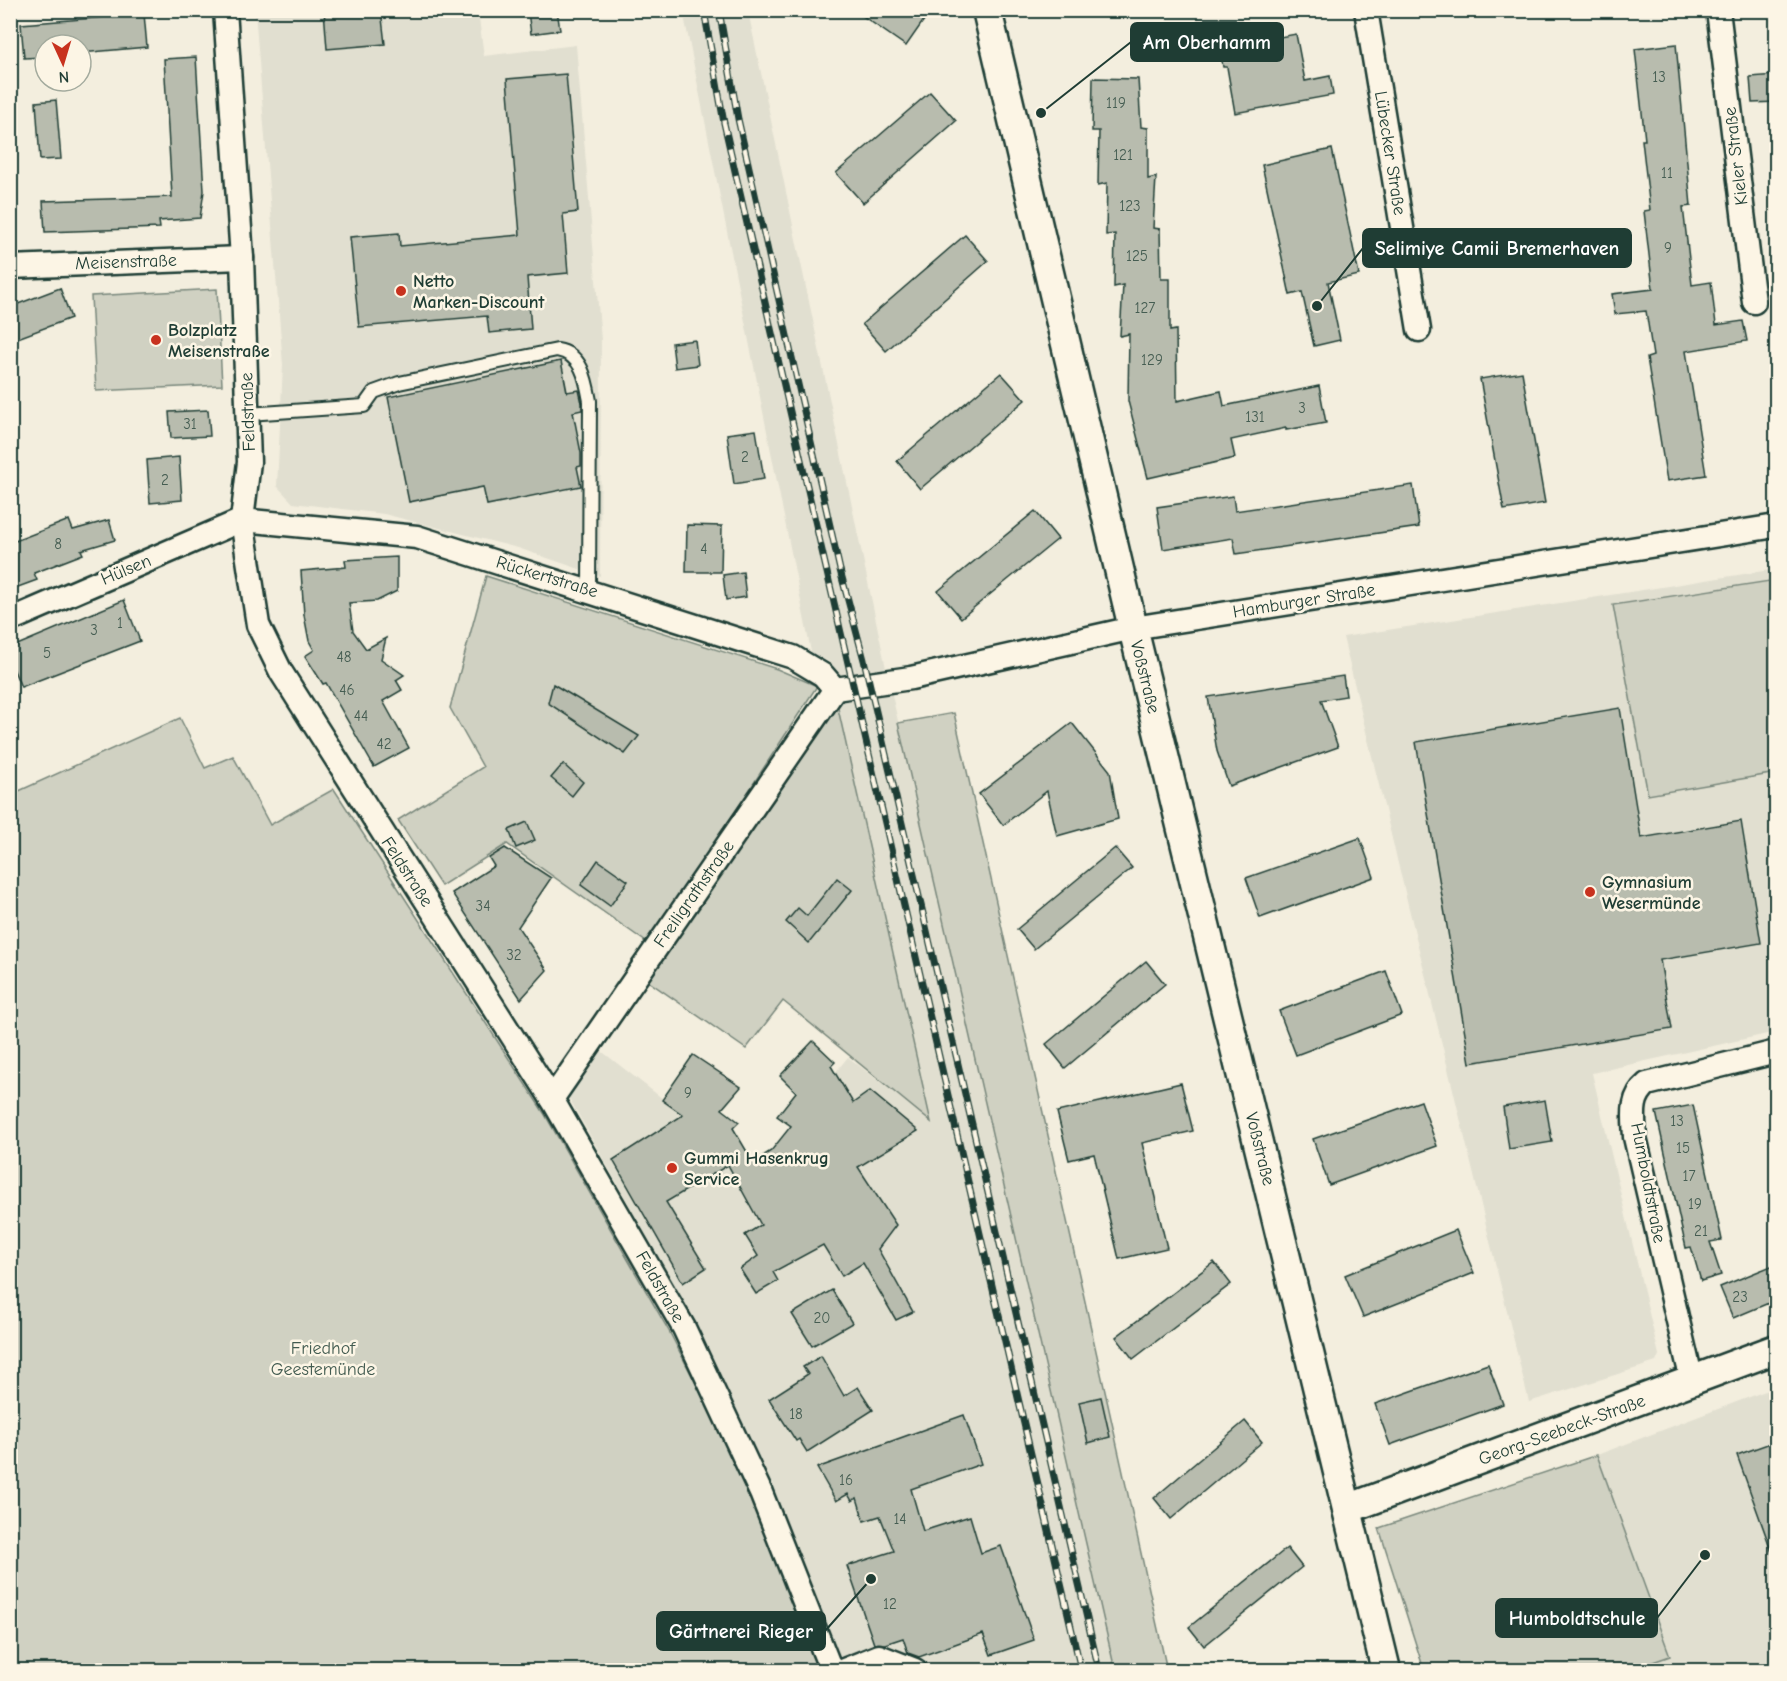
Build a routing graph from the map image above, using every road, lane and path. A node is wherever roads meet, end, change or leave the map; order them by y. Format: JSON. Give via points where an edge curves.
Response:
{"nodes":[{"id":1,"x":225,"y":10,"type":"edge"},
{"id":2,"x":987,"y":10,"type":"edge"},
{"id":3,"x":1366,"y":10,"type":"edge"},
{"id":4,"x":1718,"y":10,"type":"edge"},
{"id":5,"x":242,"y":258,"type":"junction"},
{"id":6,"x":10,"y":267,"type":"edge"},
{"id":7,"x":1754,"y":302,"type":"dead end"},
{"id":8,"x":1419,"y":330,"type":"dead end"},
{"id":9,"x":248,"y":414,"type":"junction"},
{"id":10,"x":242,"y":519,"type":"junction"},
{"id":11,"x":1776,"y":526,"type":"edge"},
{"id":12,"x":589,"y":590,"type":"junction"},
{"id":13,"x":10,"y":620,"type":"edge"},
{"id":14,"x":1133,"y":628,"type":"junction"},
{"id":15,"x":829,"y":698,"type":"junction"},
{"id":16,"x":1776,"y":1052,"type":"edge"},
{"id":17,"x":552,"y":1099,"type":"junction"},
{"id":18,"x":1776,"y":1349,"type":"edge"},
{"id":19,"x":1692,"y":1381,"type":"junction"},
{"id":20,"x":1347,"y":1509,"type":"junction"},
{"id":21,"x":831,"y":1671,"type":"edge"},
{"id":22,"x":844,"y":1671,"type":"edge"},
{"id":23,"x":915,"y":1671,"type":"edge"},
{"id":24,"x":1386,"y":1671,"type":"edge"}],
"edges":[{"from":1,"to":5,"type":"street","name":"Feldstraße"},
{"from":2,"to":14,"type":"street","name":"Voßstraße"},
{"from":3,"to":8,"type":"street","name":"Lübecker Straße"},
{"from":4,"to":7,"type":"street","name":"Kieler Straße"},
{"from":5,"to":6,"type":"street","name":"Meisenstraße"},
{"from":5,"to":9,"type":"street","name":"Feldstraße"},
{"from":9,"to":10,"type":"street","name":"Feldstraße","via":[[249,462]]},
{"from":9,"to":12,"type":"lane","via":[[364,406],[374,392],[399,383],[557,350],[567,352],[583,371],[590,401]]},
{"from":10,"to":12,"type":"street","name":"Rückertstraße","via":[[417,537]]},
{"from":10,"to":13,"type":"street","name":"Hülsen"},
{"from":10,"to":17,"type":"street","name":"Feldstraße","via":[[258,626],[281,672]]},
{"from":11,"to":14,"type":"street","name":"Hamburger Straße"},
{"from":12,"to":15,"type":"street","name":"Rückertstraße","via":[[793,657],[823,675]]},
{"from":14,"to":15,"type":"street","name":"Hamburger Straße"},
{"from":14,"to":20,"type":"street","name":"Voßstraße"},
{"from":15,"to":17,"type":"street","name":"Freiligrathstraße"},
{"from":16,"to":19,"type":"street","name":"Humboldtstraße","via":[[1647,1084],[1637,1092],[1635,1137]]},
{"from":17,"to":21,"type":"street","name":"Feldstraße","via":[[684,1328],[761,1493]]},
{"from":18,"to":19,"type":"street","name":"Georg-Seebeck-Straße"},
{"from":19,"to":20,"type":"street","name":"Georg-Seebeck-Straße"},
{"from":20,"to":24,"type":"street","name":"Voßstraße"},
{"from":22,"to":23,"type":"street","via":[[879,1656]]}]}
